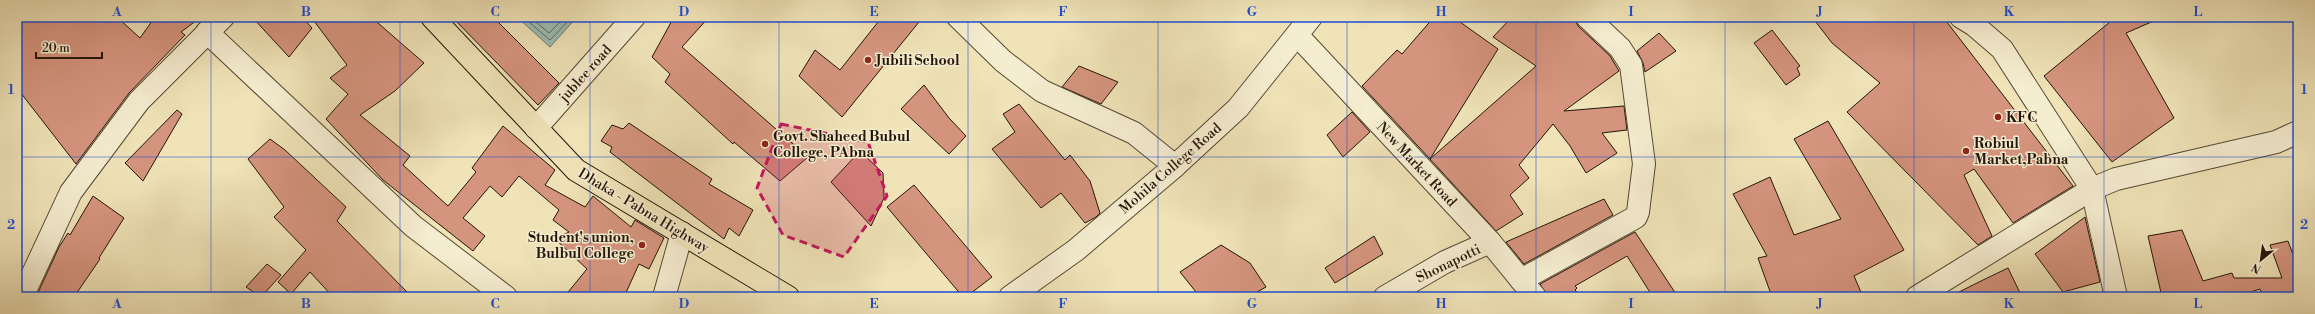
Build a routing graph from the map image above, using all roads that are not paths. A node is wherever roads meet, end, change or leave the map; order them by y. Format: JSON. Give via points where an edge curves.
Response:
{"nodes":[{"id":1,"x":224,"y":17,"type":"edge"},
{"id":2,"x":432,"y":17,"type":"edge"},
{"id":3,"x":634,"y":17,"type":"edge"},
{"id":4,"x":958,"y":17,"type":"edge"},
{"id":5,"x":1311,"y":17,"type":"edge"},
{"id":6,"x":1586,"y":17,"type":"edge"},
{"id":7,"x":1961,"y":17,"type":"edge"},
{"id":8,"x":207,"y":32,"type":"junction"},
{"id":9,"x":1297,"y":35,"type":"junction"},
{"id":10,"x":536,"y":128,"type":"junction"},
{"id":11,"x":2298,"y":132,"type":"edge"},
{"id":12,"x":1175,"y":166,"type":"junction"},
{"id":13,"x":2092,"y":189,"type":"junction"},
{"id":14,"x":682,"y":233,"type":"junction"},
{"id":15,"x":1490,"y":242,"type":"junction"},
{"id":16,"x":1521,"y":280,"type":"junction"},
{"id":17,"x":22,"y":297,"type":"edge"},
{"id":18,"x":506,"y":297,"type":"edge"},
{"id":19,"x":664,"y":297,"type":"edge"},
{"id":20,"x":788,"y":297,"type":"edge"},
{"id":21,"x":1010,"y":297,"type":"edge"},
{"id":22,"x":1385,"y":297,"type":"edge"},
{"id":23,"x":1535,"y":297,"type":"edge"},
{"id":24,"x":1917,"y":297,"type":"edge"},
{"id":25,"x":2116,"y":297,"type":"edge"}],
"edges":[{"from":1,"to":8,"type":"street"},
{"from":2,"to":10,"type":"main road","name":"Dhaka - Pabna Highway"},
{"from":3,"to":10,"type":"street","name":"jublee road"},
{"from":4,"to":12,"type":"street","via":[[1003,61],[1042,91],[1134,134]]},
{"from":5,"to":9,"type":"street","name":"Mohila College Road"},
{"from":6,"to":16,"type":"street","via":[[1620,48],[1632,65],[1644,164],[1638,212],[1636,217]]},
{"from":7,"to":13,"type":"street","via":[[2002,49]]},
{"from":8,"to":17,"type":"street","via":[[139,101],[72,192]]},
{"from":8,"to":18,"type":"street","via":[[413,226]]},
{"from":9,"to":12,"type":"street","name":"Mohila College Road","via":[[1238,108]]},
{"from":9,"to":15,"type":"street","name":"New Market Road"},
{"from":10,"to":14,"type":"main road","name":"Dhaka - Pabna Highway","via":[[576,170]]},
{"from":11,"to":13,"type":"street","via":[[2276,142],[2116,179]]},
{"from":12,"to":21,"type":"street","name":"Mohila College Road","via":[[1076,250]]},
{"from":13,"to":24,"type":"street"},
{"from":13,"to":25,"type":"street"},
{"from":14,"to":19,"type":"street"},
{"from":14,"to":20,"type":"main road","name":"Dhaka - Pabna Highway"},
{"from":15,"to":16,"type":"street","name":"New Market Road"},
{"from":15,"to":22,"type":"street","name":"Shonapotti","via":[[1445,262]]},
{"from":16,"to":23,"type":"street","name":"New Market Road"}]}
